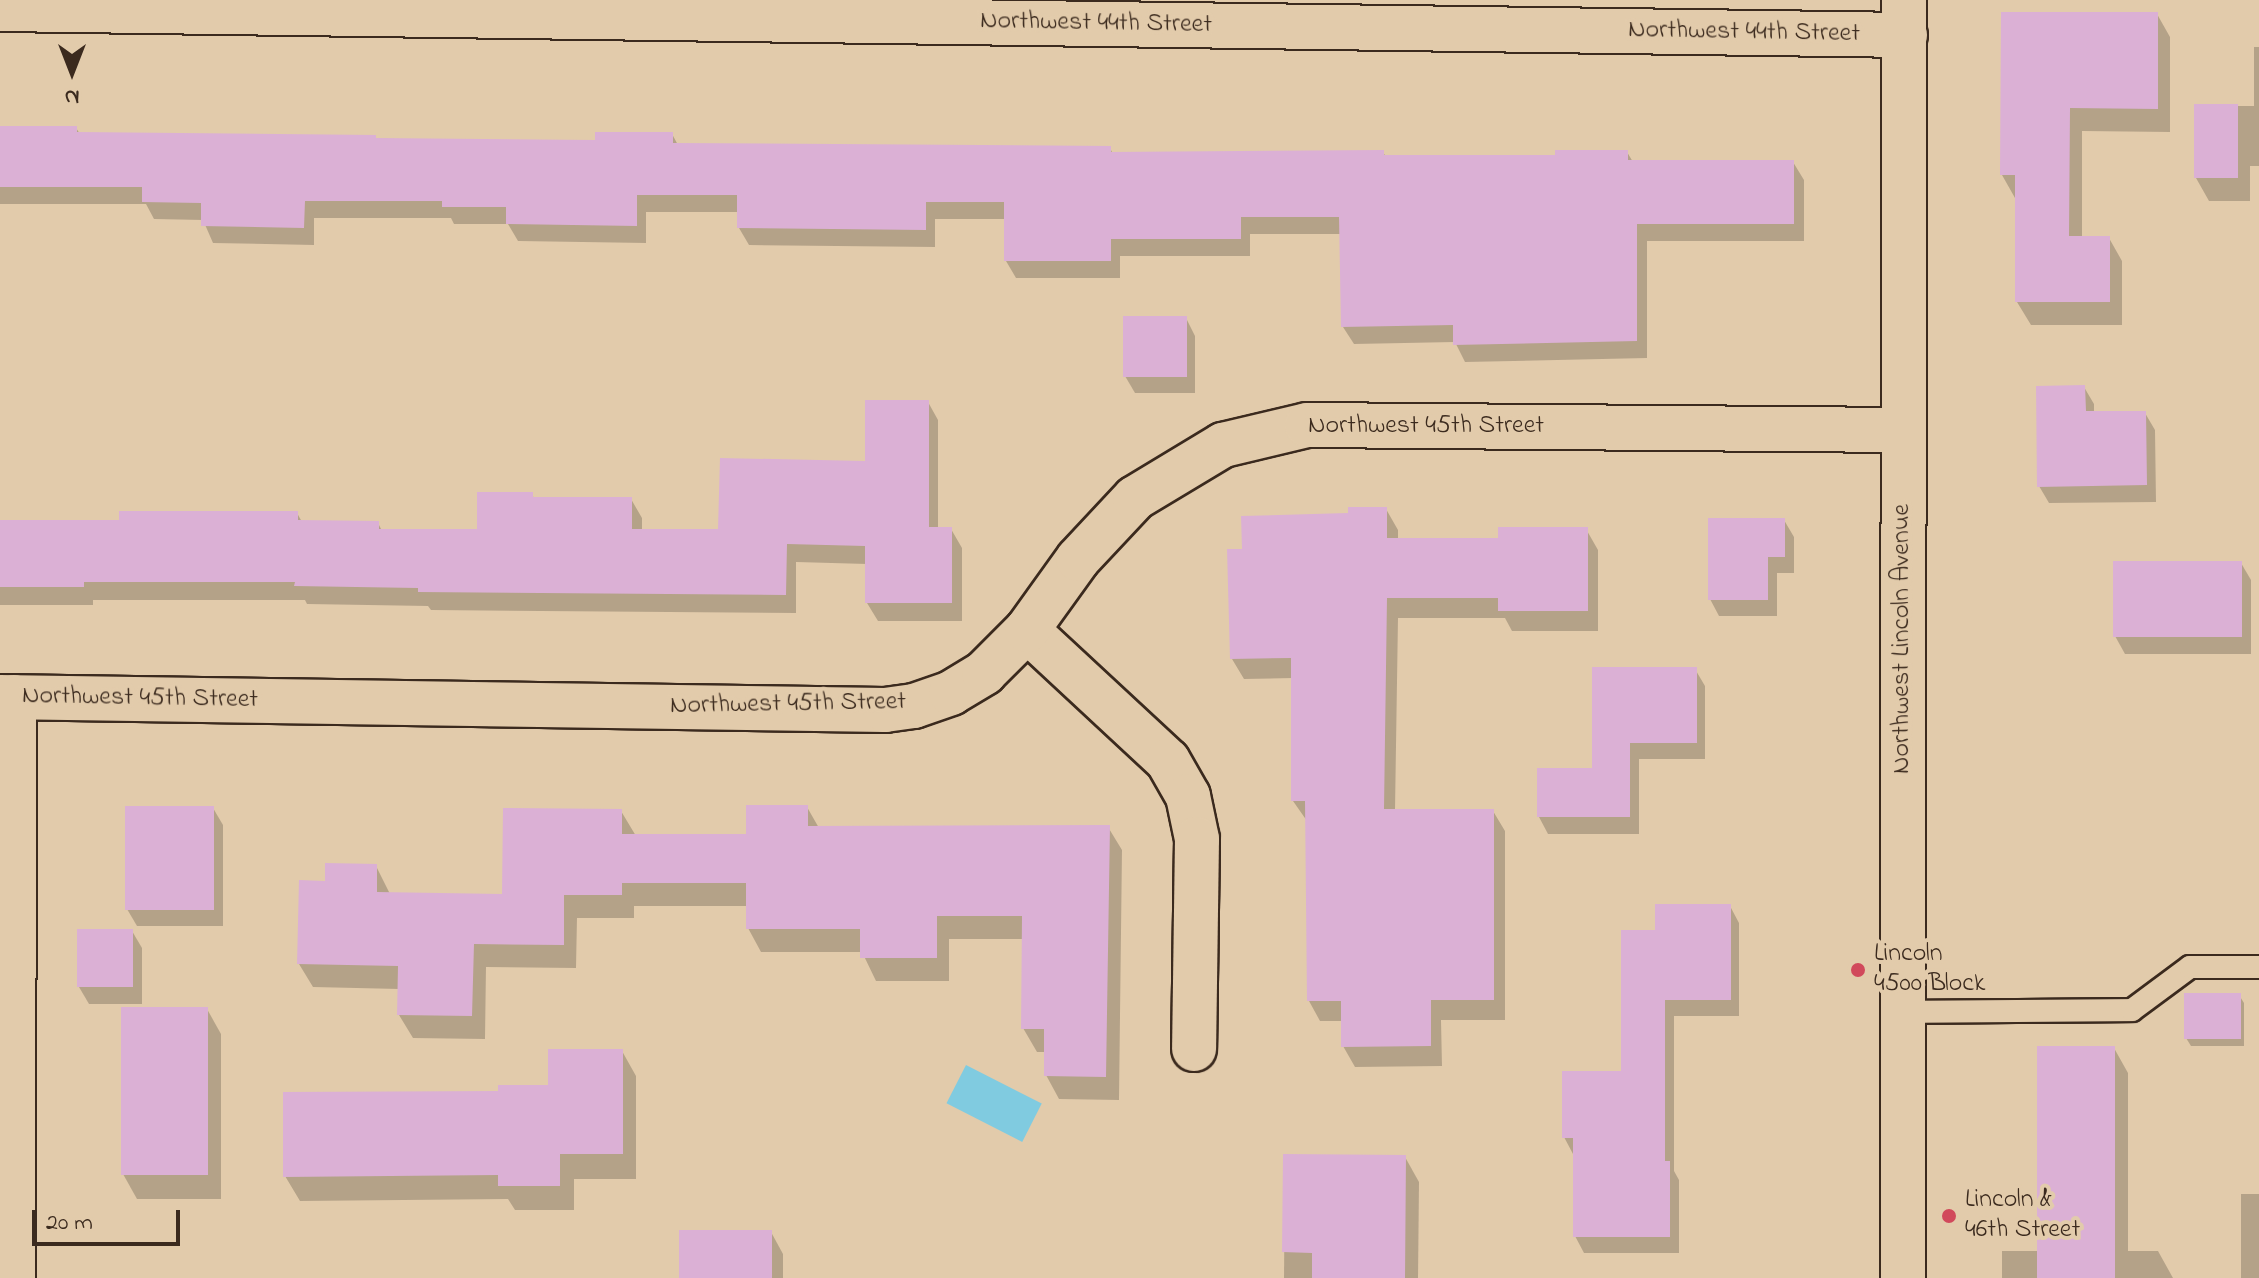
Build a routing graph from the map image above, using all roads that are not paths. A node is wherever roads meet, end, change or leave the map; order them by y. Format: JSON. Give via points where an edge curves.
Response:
{"nodes":[{"id":1,"x":0,"y":9,"type":"edge"},
{"id":2,"x":1904,"y":17,"type":"edge"},
{"id":3,"x":1902,"y":430,"type":"junction"},
{"id":4,"x":1027,"y":630,"type":"junction"},
{"id":5,"x":7,"y":697,"type":"edge"},
{"id":6,"x":2259,"y":967,"type":"edge"},
{"id":7,"x":1902,"y":1012,"type":"junction"},
{"id":8,"x":1194,"y":1049,"type":"dead end"},
{"id":9,"x":13,"y":1278,"type":"edge"},
{"id":10,"x":1903,"y":1278,"type":"edge"}],
"edges":[{"from":1,"to":2,"type":"street","name":"Northwest 44th Street"},
{"from":2,"to":3,"type":"street","name":"Northwest Lincoln Avenue"},
{"from":3,"to":4,"type":"street","name":"Northwest 45th Street","via":[[1307,425],[1223,445],[1135,498],[1078,559]]},
{"from":3,"to":7,"type":"street","name":"Northwest Lincoln Avenue"},
{"from":4,"to":5,"type":"street","name":"Northwest 45th Street","via":[[984,673],[951,693],[885,710]]},
{"from":4,"to":8,"type":"street","via":[[1168,761],[1188,796],[1197,839]]},
{"from":5,"to":9,"type":"street"},
{"from":6,"to":7,"type":"lane","via":[[2190,967],[2132,1010]]},
{"from":7,"to":10,"type":"street","name":"Northwest Lincoln Avenue"}]}
